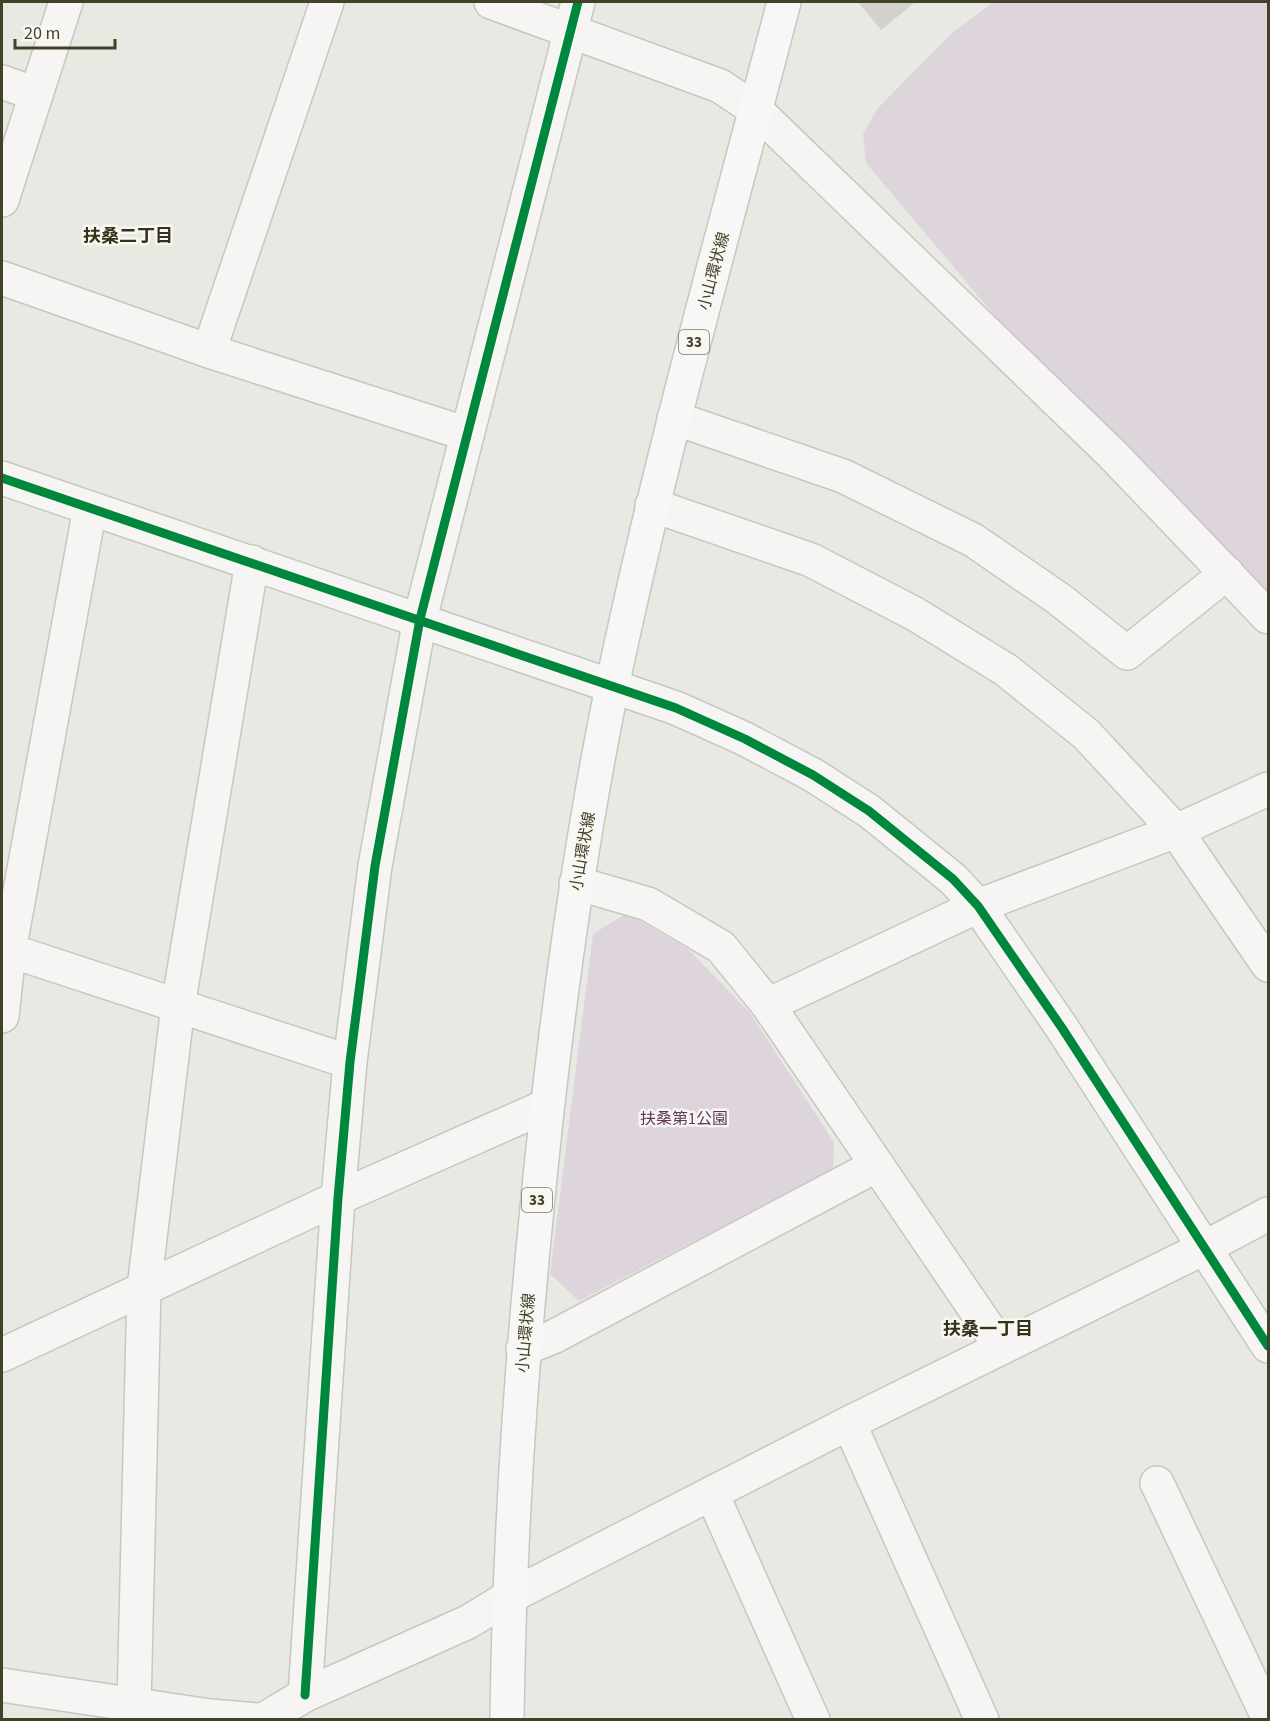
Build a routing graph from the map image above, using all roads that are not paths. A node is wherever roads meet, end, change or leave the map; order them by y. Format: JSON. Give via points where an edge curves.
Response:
{"nodes":[{"id":1,"x":66,"y":2,"type":"edge"},
{"id":2,"x":327,"y":2,"type":"edge"},
{"id":3,"x":491,"y":2,"type":"edge"},
{"id":4,"x":784,"y":2,"type":"edge"},
{"id":5,"x":574,"y":16,"type":"edge"},
{"id":6,"x":2,"y":82,"type":"edge"},
{"id":7,"x":36,"y":94,"type":"junction"},
{"id":8,"x":756,"y":110,"type":"junction"},
{"id":9,"x":2,"y":200,"type":"edge"},
{"id":10,"x":2,"y":278,"type":"edge"},
{"id":11,"x":209,"y":351,"type":"junction"},
{"id":12,"x":674,"y":418,"type":"junction"},
{"id":13,"x":467,"y":434,"type":"junction"},
{"id":14,"x":2,"y":478,"type":"edge"},
{"id":15,"x":652,"y":505,"type":"junction"},
{"id":16,"x":90,"y":508,"type":"junction"},
{"id":17,"x":252,"y":562,"type":"junction"},
{"id":18,"x":1227,"y":573,"type":"junction"},
{"id":19,"x":1269,"y":617,"type":"edge"},
{"id":20,"x":420,"y":620,"type":"junction"},
{"id":21,"x":613,"y":685,"type":"junction"},
{"id":22,"x":1269,"y":789,"type":"edge"},
{"id":23,"x":1176,"y":831,"type":"junction"},
{"id":24,"x":576,"y":883,"type":"junction"},
{"id":25,"x":978,"y":906,"type":"junction"},
{"id":26,"x":5,"y":950,"type":"edge"},
{"id":27,"x":1269,"y":966,"type":"edge"},
{"id":28,"x":768,"y":1005,"type":"junction"},
{"id":29,"x":178,"y":1006,"type":"junction"},
{"id":30,"x":2,"y":1016,"type":"edge"},
{"id":31,"x":350,"y":1062,"type":"junction"},
{"id":32,"x":546,"y":1106,"type":"junction"},
{"id":33,"x":877,"y":1165,"type":"junction"},
{"id":34,"x":338,"y":1198,"type":"junction"},
{"id":35,"x":1269,"y":1214,"type":"edge"},
{"id":36,"x":1206,"y":1247,"type":"junction"},
{"id":37,"x":144,"y":1288,"type":"junction"},
{"id":38,"x":1269,"y":1346,"type":"edge"},
{"id":39,"x":1001,"y":1347,"type":"junction"},
{"id":40,"x":523,"y":1349,"type":"junction"},
{"id":41,"x":2,"y":1355,"type":"edge"},
{"id":42,"x":849,"y":1423,"type":"junction"},
{"id":43,"x":1157,"y":1483,"type":"dead end"},
{"id":44,"x":712,"y":1494,"type":"junction"},
{"id":45,"x":509,"y":1597,"type":"junction"},
{"id":46,"x":2,"y":1685,"type":"edge"},
{"id":47,"x":305,"y":1695,"type":"junction"},
{"id":48,"x":134,"y":1705,"type":"junction"},
{"id":49,"x":1269,"y":1717,"type":"edge"},
{"id":50,"x":257,"y":1719,"type":"edge"},
{"id":51,"x":263,"y":1719,"type":"edge"},
{"id":52,"x":507,"y":1719,"type":"edge"},
{"id":53,"x":813,"y":1719,"type":"edge"},
{"id":54,"x":982,"y":1719,"type":"edge"}],
"edges":[{"from":1,"to":7,"type":"street"},
{"from":2,"to":11,"type":"street"},
{"from":3,"to":5,"type":"street"},
{"from":4,"to":8,"type":"main road","name":"小山環状線","number":"33"},
{"from":5,"to":8,"type":"street","via":[[720,86]]},
{"from":5,"to":13,"type":"street"},
{"from":6,"to":7,"type":"street"},
{"from":7,"to":9,"type":"street"},
{"from":8,"to":12,"type":"main road","name":"小山環状線","number":"33"},
{"from":8,"to":18,"type":"street","via":[[1112,454]]},
{"from":10,"to":11,"type":"street"},
{"from":11,"to":13,"type":"street"},
{"from":12,"to":15,"type":"main road","name":"小山環状線","number":"33"},
{"from":12,"to":18,"type":"street","via":[[843,477],[973,540],[1059,599],[1127,653]]},
{"from":13,"to":20,"type":"street"},
{"from":14,"to":16,"type":"street"},
{"from":15,"to":21,"type":"main road","name":"小山環状線","number":"33"},
{"from":15,"to":23,"type":"street","via":[[811,560],[915,614],[996,664],[1086,734]]},
{"from":16,"to":17,"type":"street"},
{"from":16,"to":26,"type":"street"},
{"from":17,"to":20,"type":"street"},
{"from":17,"to":29,"type":"street"},
{"from":18,"to":19,"type":"street"},
{"from":20,"to":21,"type":"street"},
{"from":20,"to":31,"type":"street","via":[[375,866]]},
{"from":21,"to":24,"type":"main road","name":"小山環状線","number":"33"},
{"from":21,"to":25,"type":"street","via":[[716,725],[813,775],[869,811],[953,879]]},
{"from":22,"to":23,"type":"street"},
{"from":23,"to":25,"type":"street"},
{"from":23,"to":27,"type":"street"},
{"from":24,"to":28,"type":"street","via":[[648,904],[721,947]]},
{"from":24,"to":32,"type":"main road","name":"小山環状線","number":"33"},
{"from":25,"to":28,"type":"street"},
{"from":25,"to":36,"type":"street"},
{"from":26,"to":29,"type":"street"},
{"from":26,"to":30,"type":"street"},
{"from":28,"to":33,"type":"street"},
{"from":29,"to":31,"type":"street"},
{"from":29,"to":37,"type":"street"},
{"from":31,"to":34,"type":"street"},
{"from":32,"to":34,"type":"street"},
{"from":32,"to":40,"type":"main road","name":"小山環状線","number":"33"},
{"from":33,"to":39,"type":"street"},
{"from":33,"to":40,"type":"street","via":[[553,1337]]},
{"from":34,"to":37,"type":"street"},
{"from":34,"to":47,"type":"street"},
{"from":35,"to":36,"type":"street"},
{"from":36,"to":38,"type":"street"},
{"from":36,"to":39,"type":"street"},
{"from":37,"to":41,"type":"street"},
{"from":37,"to":48,"type":"street"},
{"from":39,"to":42,"type":"street"},
{"from":40,"to":45,"type":"main road","name":"小山環状線","number":"33"},
{"from":42,"to":44,"type":"street"},
{"from":42,"to":54,"type":"street"},
{"from":43,"to":49,"type":"street"},
{"from":44,"to":45,"type":"street"},
{"from":44,"to":53,"type":"street"},
{"from":45,"to":47,"type":"street","via":[[468,1622]]},
{"from":45,"to":52,"type":"main road","name":"小山環状線","number":"33"},
{"from":46,"to":48,"type":"street"},
{"from":47,"to":51,"type":"street"},
{"from":48,"to":50,"type":"street"}]}
